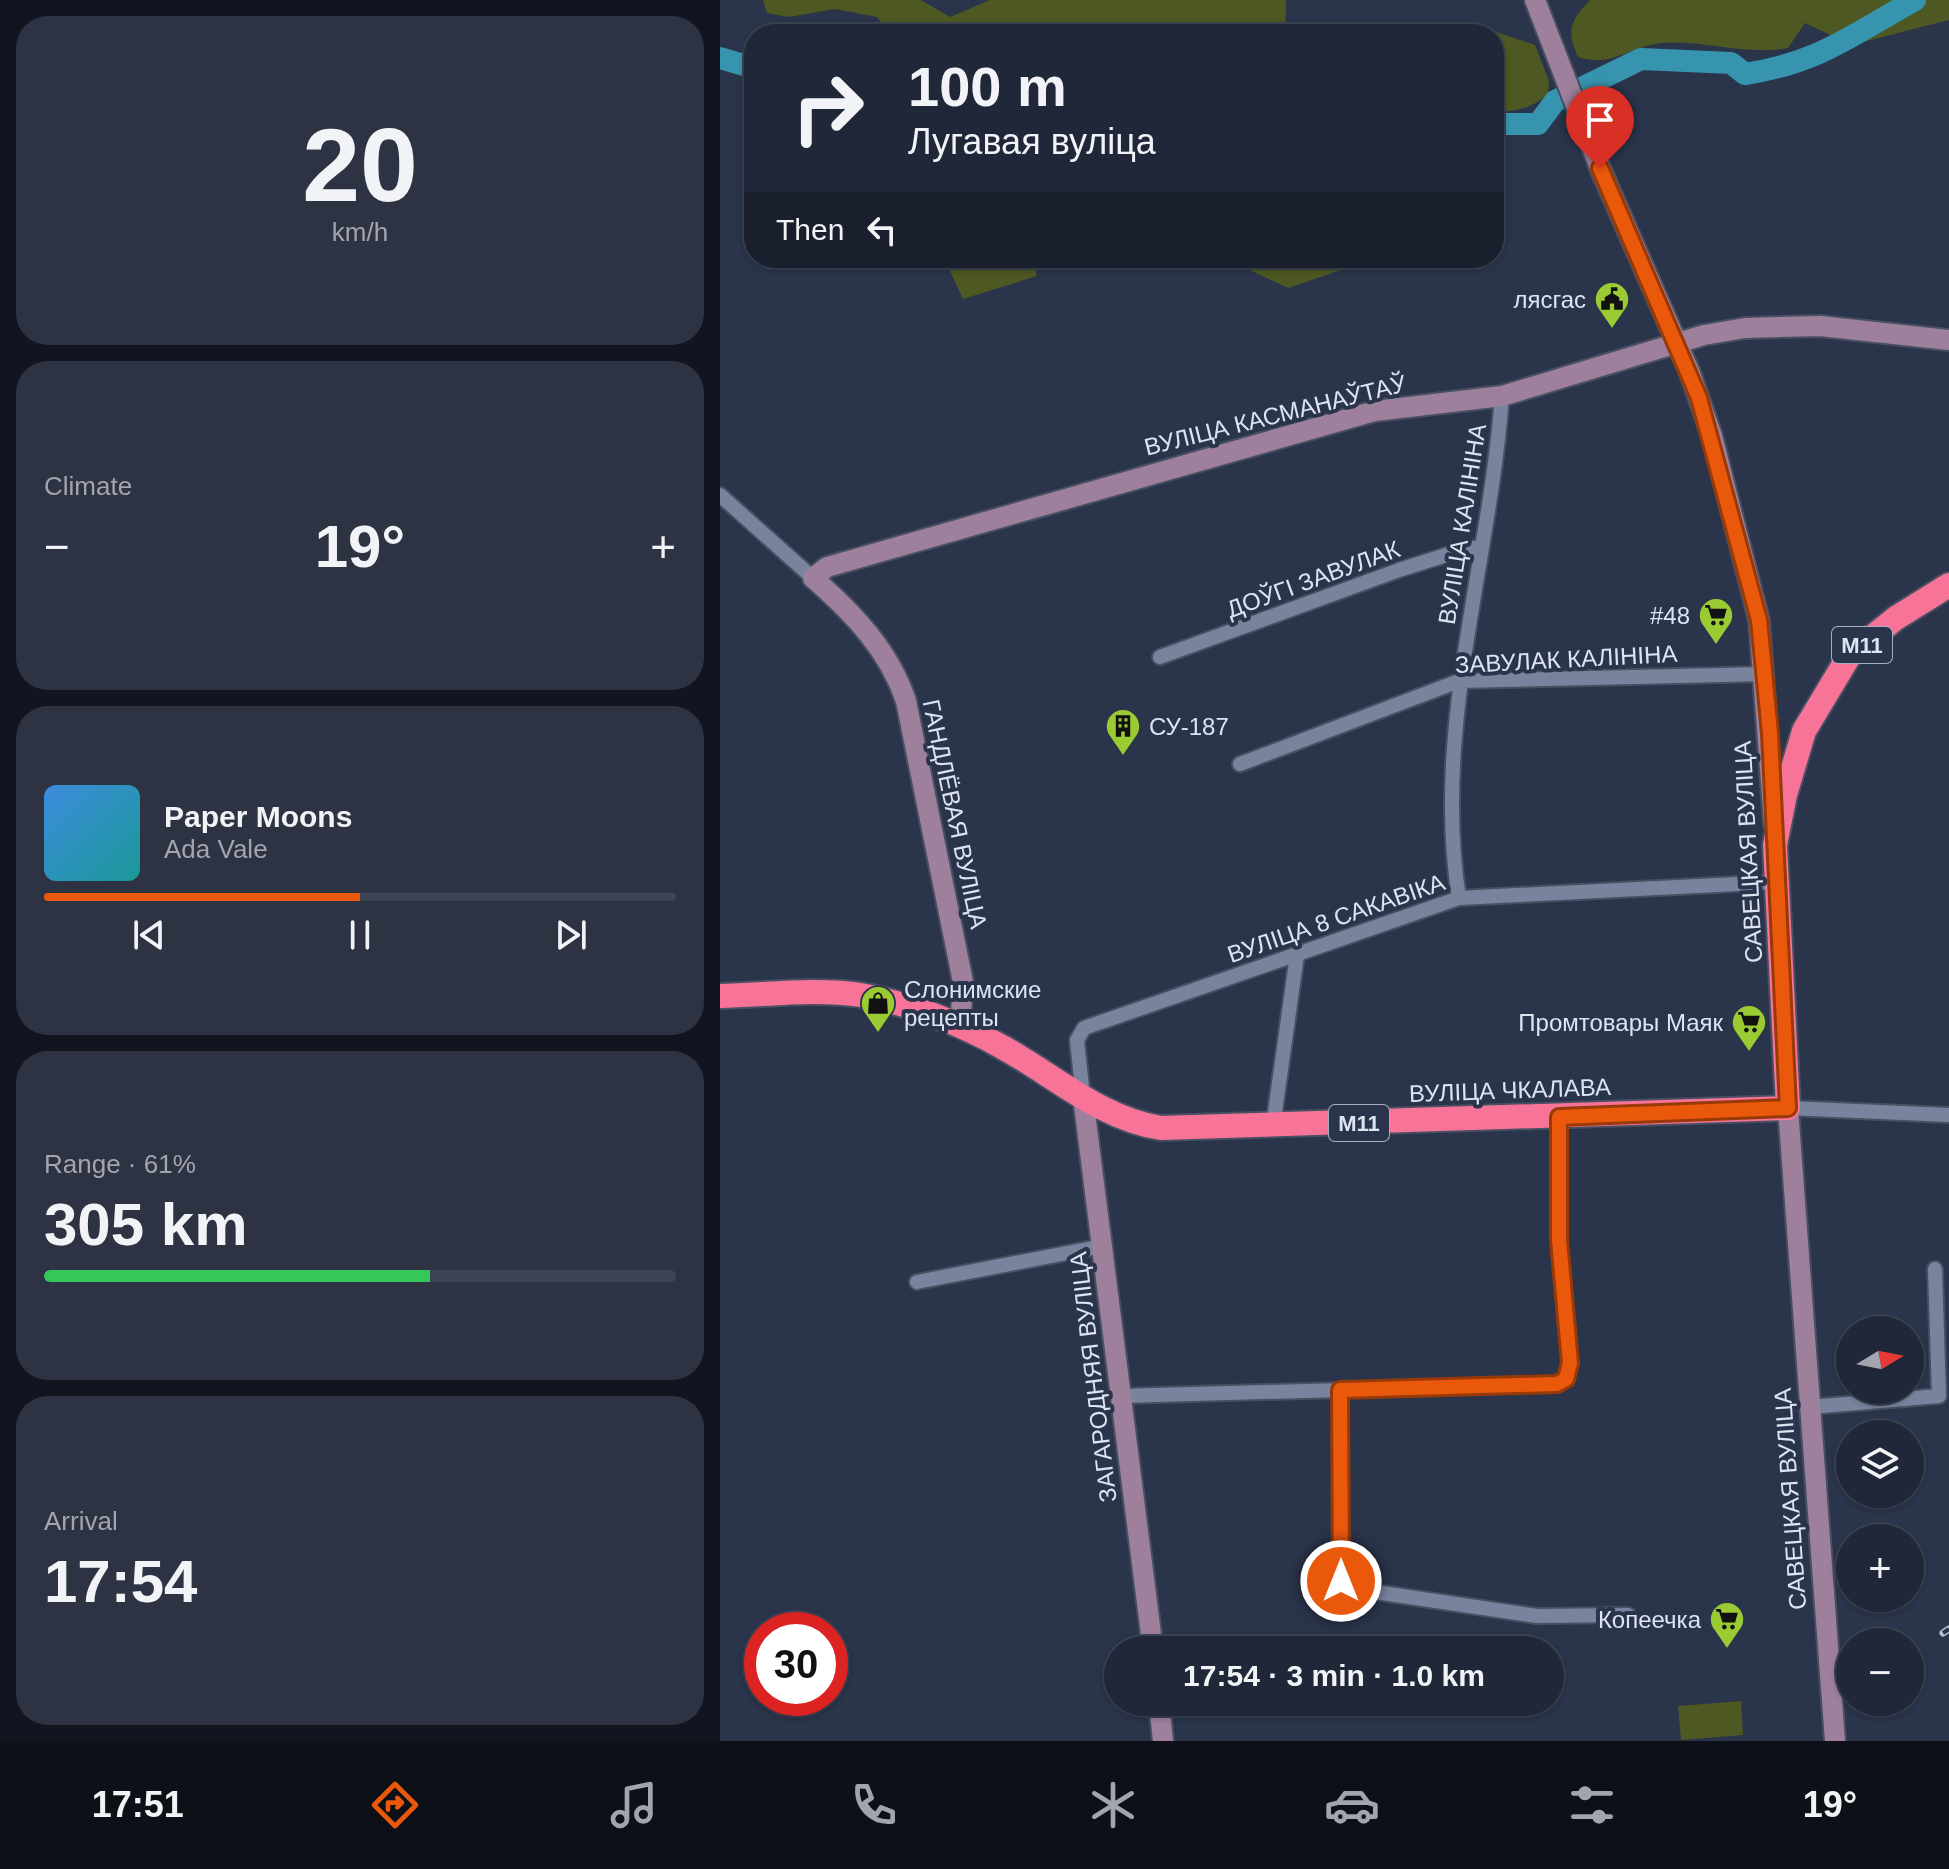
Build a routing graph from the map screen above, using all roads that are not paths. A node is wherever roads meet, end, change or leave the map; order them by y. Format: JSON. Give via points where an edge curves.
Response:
{"nodes":[{"id":1,"x":1535,"y":0,"type":"edge"},
{"id":2,"x":1949,"y":340,"type":"edge"},
{"id":3,"x":1675,"y":343,"type":"junction"},
{"id":4,"x":1502,"y":396,"type":"junction"},
{"id":5,"x":720,"y":495,"type":"edge"},
{"id":6,"x":1482,"y":548,"type":"junction"},
{"id":7,"x":813,"y":578,"type":"junction"},
{"id":8,"x":1949,"y":585,"type":"edge"},
{"id":9,"x":1160,"y":657,"type":"dead end"},
{"id":10,"x":1765,"y":674,"type":"junction"},
{"id":11,"x":1459,"y":681,"type":"junction"},
{"id":12,"x":1804,"y":731,"type":"junction"},
{"id":13,"x":1770,"y":733,"type":"junction"},
{"id":14,"x":1240,"y":764,"type":"dead end"},
{"id":15,"x":1775,"y":845,"type":"junction"},
{"id":16,"x":1777,"y":882,"type":"junction"},
{"id":17,"x":1459,"y":898,"type":"junction"},
{"id":18,"x":1297,"y":955,"type":"junction"},
{"id":19,"x":720,"y":996,"type":"edge"},
{"id":20,"x":956,"y":1025,"type":"junction"},
{"id":21,"x":1083,"y":1097,"type":"junction"},
{"id":22,"x":1788,"y":1108,"type":"junction"},
{"id":23,"x":1949,"y":1115,"type":"edge"},
{"id":24,"x":1559,"y":1117,"type":"junction"},
{"id":25,"x":1273,"y":1126,"type":"junction"},
{"id":26,"x":1103,"y":1246,"type":"junction"},
{"id":27,"x":1935,"y":1269,"type":"dead end"},
{"id":28,"x":917,"y":1282,"type":"dead end"},
{"id":29,"x":1340,"y":1390,"type":"junction"},
{"id":30,"x":1121,"y":1396,"type":"junction"},
{"id":31,"x":1811,"y":1407,"type":"junction"},
{"id":32,"x":1628,"y":1615,"type":"dead end"},
{"id":33,"x":1151,"y":1636,"type":"edge"},
{"id":34,"x":1160,"y":1716,"type":"edge"},
{"id":35,"x":1163,"y":1741,"type":"edge"},
{"id":36,"x":1835,"y":1741,"type":"edge"}],
"edges":[{"from":1,"to":3,"type":"street","name":"САВЕЦКАЯ ВУЛІЦА"},
{"from":2,"to":3,"type":"street","name":"ВУЛІЦА КАСМАНАЎТАЎ","via":[[1820,326],[1745,328]]},
{"from":3,"to":4,"type":"street","name":"ВУЛІЦА КАСМАНАЎТАЎ"},
{"from":3,"to":10,"type":"street","name":"САВЕЦКАЯ ВУЛІЦА","via":[[1712,436],[1759,620]]},
{"from":4,"to":6,"type":"street","name":"ВУЛІЦА КАЛІНІНА"},
{"from":4,"to":7,"type":"street","name":"ВУЛІЦА КАСМАНАЎТАЎ","via":[[1375,411],[835,563]]},
{"from":5,"to":7,"type":"street","name":"ГАНДЛЁВАЯ ВУЛІЦА"},
{"from":6,"to":9,"type":"street","name":"ДОЎГІ ЗАВУЛАК","via":[[1399,570]]},
{"from":6,"to":11,"type":"street","name":"ВУЛІЦА КАЛІНІНА"},
{"from":7,"to":20,"type":"street","name":"ГАНДЛЁВАЯ ВУЛІЦА","via":[[877,643],[902,689],[963,982]]},
{"from":8,"to":12,"type":"highway","number":"М11","via":[[1849,656]]},
{"from":10,"to":11,"type":"street","name":"ЗАВУЛАК КАЛІНІНА"},
{"from":10,"to":13,"type":"street","name":"САВЕЦКАЯ ВУЛІЦА"},
{"from":11,"to":14,"type":"street","name":"ЗАВУЛАК КАЛІНІНА"},
{"from":11,"to":17,"type":"street","name":"ВУЛІЦА КАЛІНІНА"},
{"from":12,"to":13,"type":"street"},
{"from":12,"to":15,"type":"highway","number":"М11"},
{"from":13,"to":15,"type":"street","name":"САВЕЦКАЯ ВУЛІЦА"},
{"from":15,"to":16,"type":"highway","name":"САВЕЦКАЯ ВУЛІЦА","number":"М11"},
{"from":16,"to":17,"type":"street","name":"ВУЛІЦА 8 САКАВІКА"},
{"from":16,"to":22,"type":"highway","name":"САВЕЦКАЯ ВУЛІЦА","number":"М11"},
{"from":17,"to":18,"type":"street","name":"ВУЛІЦА 8 САКАВІКА"},
{"from":18,"to":21,"type":"street","name":"ВУЛІЦА 8 САКАВІКА","via":[[1084,1028],[1077,1040]]},
{"from":18,"to":25,"type":"street"},
{"from":19,"to":20,"type":"highway","name":"ВУЛІЦА ЧКАЛАВА","number":"М11","via":[[860,995]]},
{"from":20,"to":21,"type":"highway","name":"ВУЛІЦА ЧКАЛАВА","number":"М11","via":[[1003,1047]]},
{"from":21,"to":25,"type":"highway","name":"ВУЛІЦА ЧКАЛАВА","number":"М11","via":[[1140,1125]]},
{"from":21,"to":26,"type":"street","name":"ЗАГАРОДНЯЯ ВУЛІЦА"},
{"from":22,"to":23,"type":"street","name":"ВУЛІЦА ЧКАЛАВА"},
{"from":22,"to":24,"type":"highway","name":"ВУЛІЦА ЧКАЛАВА","number":"М11"},
{"from":22,"to":31,"type":"street","name":"САВЕЦКАЯ ВУЛІЦА"},
{"from":24,"to":25,"type":"highway","name":"ВУЛІЦА ЧКАЛАВА","number":"М11"},
{"from":24,"to":29,"type":"street","via":[[1559,1240],[1570,1363],[1566,1379],[1557,1384]]},
{"from":26,"to":28,"type":"street"},
{"from":26,"to":30,"type":"street","name":"ЗАГАРОДНЯЯ ВУЛІЦА"},
{"from":27,"to":31,"type":"street","via":[[1939,1396]]},
{"from":29,"to":30,"type":"street"},
{"from":29,"to":32,"type":"street","via":[[1341,1581],[1348,1588],[1537,1616]]},
{"from":30,"to":33,"type":"street","name":"ЗАГАРОДНЯЯ ВУЛІЦА"},
{"from":31,"to":36,"type":"street","name":"САВЕЦКАЯ ВУЛІЦА"},
{"from":34,"to":35,"type":"street"}]}
